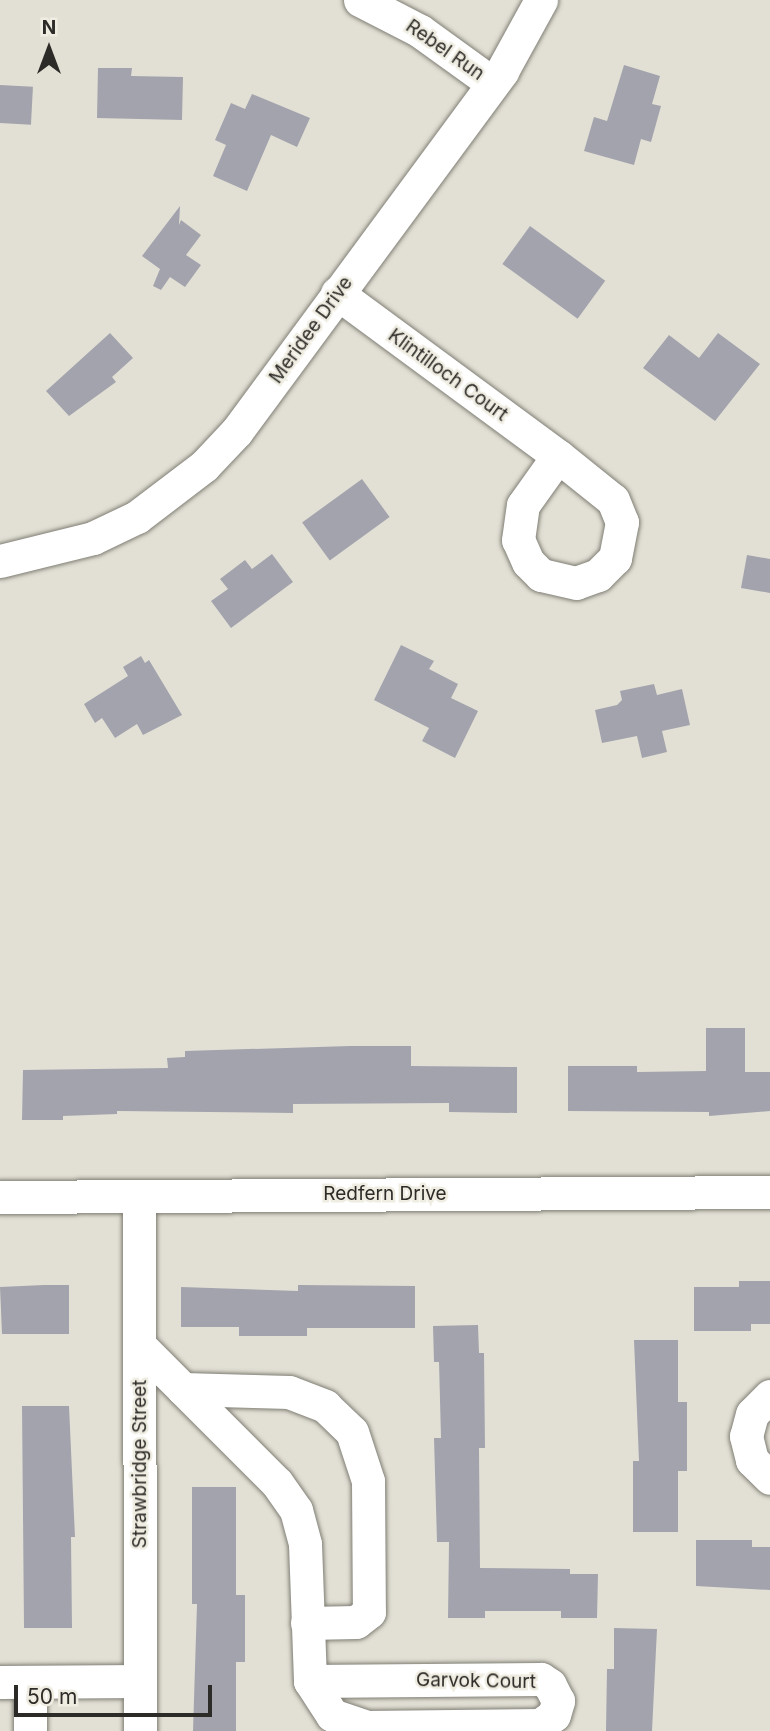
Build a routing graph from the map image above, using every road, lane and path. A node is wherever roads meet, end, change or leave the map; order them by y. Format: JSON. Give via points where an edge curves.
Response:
{"nodes":[{"id":1,"x":360,"y":0,"type":"edge"},
{"id":2,"x":541,"y":0,"type":"edge"},
{"id":3,"x":492,"y":83,"type":"junction"},
{"id":4,"x":337,"y":293,"type":"junction"},
{"id":5,"x":558,"y":456,"type":"dead end"},
{"id":6,"x":0,"y":561,"type":"edge"},
{"id":7,"x":770,"y":1192,"type":"edge"},
{"id":8,"x":0,"y":1196,"type":"edge"},
{"id":9,"x":139,"y":1196,"type":"junction"},
{"id":10,"x":140,"y":1346,"type":"junction"},
{"id":11,"x":183,"y":1389,"type":"junction"},
{"id":12,"x":770,"y":1396,"type":"edge"},
{"id":13,"x":770,"y":1478,"type":"edge"},
{"id":14,"x":307,"y":1623,"type":"junction"},
{"id":15,"x":140,"y":1681,"type":"junction"},
{"id":16,"x":310,"y":1681,"type":"junction"},
{"id":17,"x":15,"y":1682,"type":"edge"},
{"id":18,"x":30,"y":1731,"type":"edge"},
{"id":19,"x":140,"y":1731,"type":"edge"}],
"edges":[{"from":1,"to":3,"type":"street","name":"Rebel Run","via":[[420,31]]},
{"from":2,"to":3,"type":"street","name":"Meridee Drive"},
{"from":3,"to":4,"type":"street","name":"Meridee Drive"},
{"from":4,"to":5,"type":"street","name":"Klintilloch Court"},
{"from":4,"to":6,"type":"street","name":"Meridee Drive","via":[[237,431],[177,490],[93,538]]},
{"from":7,"to":9,"type":"street","name":"Redfern Drive"},
{"from":8,"to":9,"type":"street","name":"Redfern Drive"},
{"from":9,"to":10,"type":"street","name":"Strawbridge Street"},
{"from":10,"to":11,"type":"street","name":"Garvok Court"},
{"from":10,"to":15,"type":"street","name":"Strawbridge Street"},
{"from":11,"to":14,"type":"street","name":"Garvok Court","via":[[277,1483],[296,1510],[304,1536]]},
{"from":11,"to":14,"type":"street","via":[[289,1392],[325,1406],[359,1444],[368,1481],[368,1616],[356,1622]]},
{"from":12,"to":13,"type":"street","via":[[752,1414],[746,1436],[752,1460]]},
{"from":14,"to":16,"type":"street","name":"Garvok Court"},
{"from":15,"to":17,"type":"street"},
{"from":15,"to":19,"type":"street","name":"Strawbridge Street"},
{"from":16,"to":16,"type":"street","name":"Garvok Court","via":[[541,1679],[558,1701],[554,1715],[540,1725],[366,1727],[332,1715]]},
{"from":17,"to":18,"type":"street"}]}
